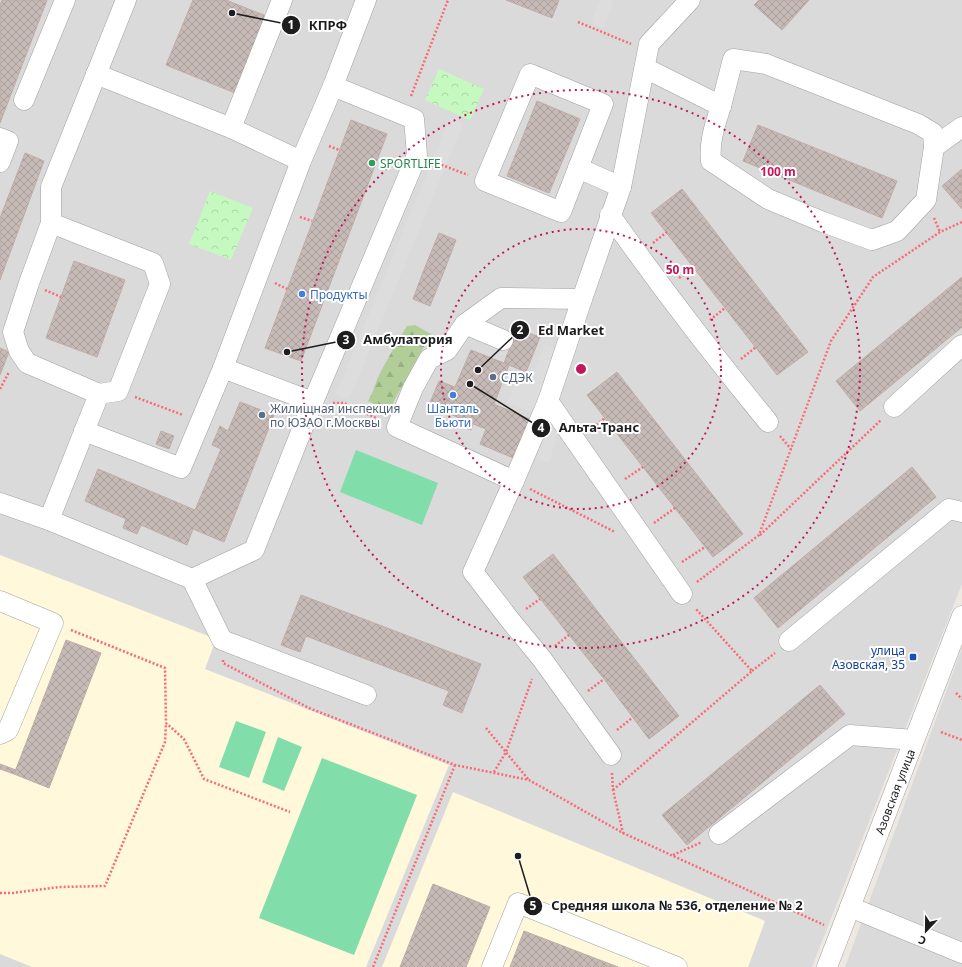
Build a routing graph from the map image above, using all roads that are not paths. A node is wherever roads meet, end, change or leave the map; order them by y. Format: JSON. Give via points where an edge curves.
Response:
{"nodes":[{"id":1,"x":65,"y":0,"type":"edge"},
{"id":2,"x":126,"y":0,"type":"edge"},
{"id":3,"x":282,"y":0,"type":"edge"},
{"id":4,"x":366,"y":0,"type":"edge"},
{"id":5,"x":690,"y":0,"type":"edge"},
{"id":6,"x":645,"y":68,"type":"junction"},
{"id":7,"x":96,"y":74,"type":"junction"},
{"id":8,"x":333,"y":86,"type":"junction"},
{"id":9,"x":24,"y":100,"type":"dead end"},
{"id":10,"x":721,"y":106,"type":"junction"},
{"id":11,"x":962,"y":127,"type":"edge"},
{"id":12,"x":231,"y":128,"type":"junction"},
{"id":13,"x":0,"y":138,"type":"edge"},
{"id":14,"x":934,"y":147,"type":"junction"},
{"id":15,"x":301,"y":161,"type":"junction"},
{"id":16,"x":0,"y":162,"type":"edge"},
{"id":17,"x":578,"y":168,"type":"junction"},
{"id":18,"x":621,"y":187,"type":"junction"},
{"id":19,"x":610,"y":215,"type":"junction"},
{"id":20,"x":51,"y":223,"type":"junction"},
{"id":21,"x":582,"y":299,"type":"junction"},
{"id":22,"x":465,"y":324,"type":"junction"},
{"id":23,"x":503,"y":340,"type":"dead end"},
{"id":24,"x":962,"y":345,"type":"edge"},
{"id":25,"x":223,"y":368,"type":"junction"},
{"id":26,"x":109,"y":392,"type":"junction"},
{"id":27,"x":548,"y":401,"type":"junction"},
{"id":28,"x":313,"y":402,"type":"junction"},
{"id":29,"x":894,"y":407,"type":"road end"},
{"id":30,"x":768,"y":422,"type":"dead end"},
{"id":31,"x":84,"y":431,"type":"junction"},
{"id":32,"x":514,"y":481,"type":"junction"},
{"id":33,"x":0,"y":503,"type":"edge"},
{"id":34,"x":962,"y":512,"type":"edge"},
{"id":35,"x":49,"y":520,"type":"junction"},
{"id":36,"x":192,"y":579,"type":"junction"},
{"id":37,"x":682,"y":594,"type":"road end"},
{"id":38,"x":0,"y":602,"type":"edge"},
{"id":39,"x":962,"y":616,"type":"edge"},
{"id":40,"x":789,"y":641,"type":"road end"},
{"id":41,"x":366,"y":695,"type":"dead end"},
{"id":42,"x":0,"y":734,"type":"edge"},
{"id":43,"x":914,"y":740,"type":"junction"},
{"id":44,"x":611,"y":755,"type":"road end"},
{"id":45,"x":719,"y":834,"type":"road end"},
{"id":46,"x":850,"y":908,"type":"junction"},
{"id":47,"x":962,"y":953,"type":"edge"},
{"id":48,"x":492,"y":967,"type":"edge"},
{"id":49,"x":677,"y":967,"type":"edge"},
{"id":50,"x":827,"y":967,"type":"edge"}],
"edges":[{"from":1,"to":9,"type":"street"},
{"from":2,"to":7,"type":"street"},
{"from":3,"to":12,"type":"street"},
{"from":4,"to":8,"type":"street"},
{"from":5,"to":6,"type":"street","via":[[649,44]]},
{"from":6,"to":10,"type":"street"},
{"from":6,"to":18,"type":"street"},
{"from":7,"to":12,"type":"street"},
{"from":7,"to":20,"type":"street","via":[[51,187]]},
{"from":8,"to":15,"type":"street"},
{"from":8,"to":28,"type":"street","via":[[414,119],[417,155]]},
{"from":10,"to":14,"type":"street","via":[[733,59],[766,64],[918,124],[933,133]]},
{"from":10,"to":14,"type":"street","via":[[713,130],[711,161],[768,199],[872,240],[897,231],[926,200]]},
{"from":11,"to":14,"type":"street"},
{"from":12,"to":15,"type":"street"},
{"from":13,"to":16,"type":"street","via":[[8,142]]},
{"from":15,"to":25,"type":"street"},
{"from":17,"to":17,"type":"street","via":[[561,212],[485,181],[530,74],[603,104]]},
{"from":17,"to":18,"type":"street"},
{"from":18,"to":19,"type":"street"},
{"from":19,"to":21,"type":"street"},
{"from":19,"to":30,"type":"street","via":[[696,332]]},
{"from":20,"to":26,"type":"street","via":[[12,332],[19,351],[27,362]]},
{"from":20,"to":26,"type":"street","via":[[153,263],[160,284]]},
{"from":21,"to":22,"type":"street","via":[[501,298]]},
{"from":21,"to":27,"type":"street"},
{"from":22,"to":23,"type":"street"},
{"from":22,"to":32,"type":"street","via":[[447,350],[429,359],[397,427]]},
{"from":24,"to":29,"type":"street"},
{"from":25,"to":28,"type":"street"},
{"from":25,"to":31,"type":"street","via":[[181,468]]},
{"from":26,"to":31,"type":"street"},
{"from":27,"to":32,"type":"street"},
{"from":27,"to":37,"type":"street"},
{"from":28,"to":36,"type":"street","via":[[254,550]]},
{"from":31,"to":35,"type":"street"},
{"from":32,"to":44,"type":"street","via":[[473,572],[542,659]]},
{"from":33,"to":35,"type":"street"},
{"from":34,"to":40,"type":"street","via":[[949,509]]},
{"from":35,"to":36,"type":"street"},
{"from":36,"to":41,"type":"street","via":[[222,640]]},
{"from":38,"to":42,"type":"street","via":[[53,623],[8,730]]},
{"from":39,"to":43,"type":"street","name":"Азовская улица"},
{"from":43,"to":45,"type":"street","via":[[850,735]]},
{"from":43,"to":46,"type":"street","name":"Азовская улица"},
{"from":46,"to":47,"type":"street"},
{"from":46,"to":50,"type":"street","name":"Азовская улица"},
{"from":48,"to":49,"type":"street","via":[[518,902]]}]}
